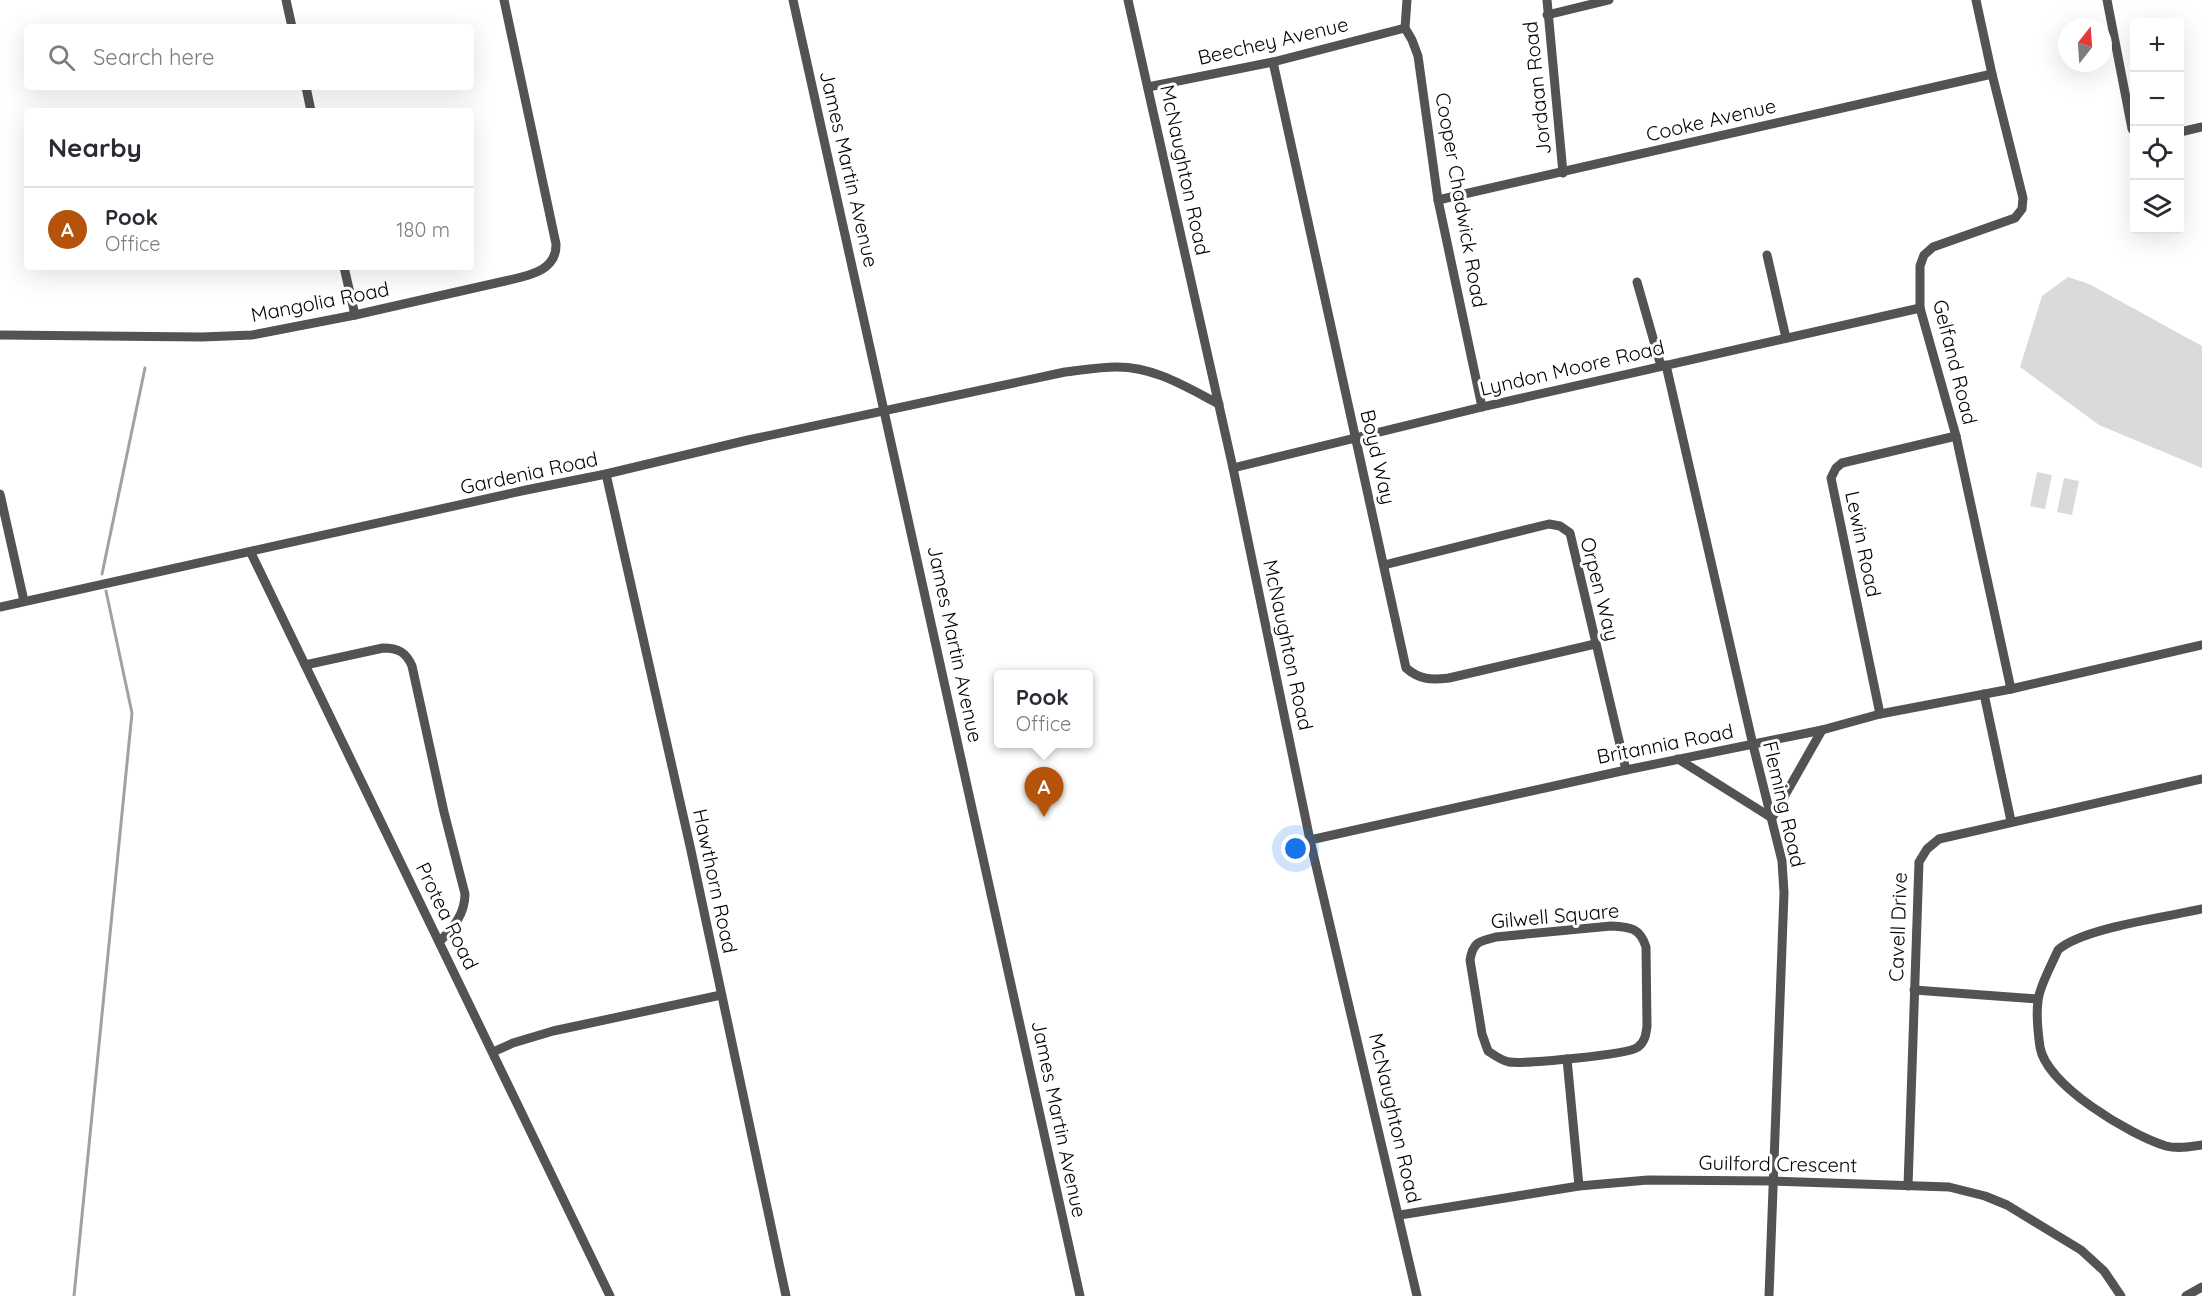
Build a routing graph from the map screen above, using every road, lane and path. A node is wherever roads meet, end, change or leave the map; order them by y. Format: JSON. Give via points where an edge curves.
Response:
{"nodes":[{"id":1,"x":286,"y":0,"type":"edge"},
{"id":2,"x":504,"y":0,"type":"edge"},
{"id":3,"x":793,"y":0,"type":"edge"},
{"id":4,"x":1128,"y":0,"type":"edge"},
{"id":5,"x":1407,"y":0,"type":"edge"},
{"id":6,"x":1546,"y":0,"type":"edge"},
{"id":7,"x":1609,"y":0,"type":"edge"},
{"id":8,"x":1976,"y":0,"type":"edge"},
{"id":9,"x":2107,"y":0,"type":"edge"},
{"id":10,"x":1547,"y":15,"type":"junction"},
{"id":11,"x":290,"y":24,"type":"edge"},
{"id":12,"x":1405,"y":28,"type":"junction"},
{"id":13,"x":1273,"y":62,"type":"junction"},
{"id":14,"x":1992,"y":74,"type":"junction"},
{"id":15,"x":1148,"y":87,"type":"junction"},
{"id":16,"x":307,"y":90,"type":"edge"},
{"id":17,"x":310,"y":108,"type":"edge"},
{"id":18,"x":2131,"y":126,"type":"edge"},
{"id":19,"x":2202,"y":127,"type":"edge"},
{"id":20,"x":2184,"y":131,"type":"edge"},
{"id":21,"x":1563,"y":173,"type":"junction"},
{"id":22,"x":1438,"y":200,"type":"junction"},
{"id":23,"x":1767,"y":255,"type":"dead end"},
{"id":24,"x":345,"y":270,"type":"edge"},
{"id":25,"x":1637,"y":282,"type":"dead end"},
{"id":26,"x":1920,"y":308,"type":"junction"},
{"id":27,"x":354,"y":315,"type":"junction"},
{"id":28,"x":0,"y":335,"type":"edge"},
{"id":29,"x":1786,"y":338,"type":"junction"},
{"id":30,"x":1664,"y":365,"type":"junction"},
{"id":31,"x":1219,"y":404,"type":"junction"},
{"id":32,"x":1482,"y":407,"type":"junction"},
{"id":33,"x":885,"y":411,"type":"junction"},
{"id":34,"x":1956,"y":436,"type":"junction"},
{"id":35,"x":1355,"y":439,"type":"junction"},
{"id":36,"x":1233,"y":468,"type":"junction"},
{"id":37,"x":606,"y":474,"type":"junction"},
{"id":38,"x":0,"y":494,"type":"edge"},
{"id":39,"x":251,"y":553,"type":"junction"},
{"id":40,"x":1384,"y":565,"type":"junction"},
{"id":41,"x":24,"y":601,"type":"junction"},
{"id":42,"x":0,"y":607,"type":"edge"},
{"id":43,"x":1595,"y":644,"type":"junction"},
{"id":44,"x":2202,"y":645,"type":"edge"},
{"id":45,"x":305,"y":664,"type":"junction"},
{"id":46,"x":2011,"y":689,"type":"junction"},
{"id":47,"x":1984,"y":694,"type":"junction"},
{"id":48,"x":1880,"y":714,"type":"junction"},
{"id":49,"x":1822,"y":730,"type":"junction"},
{"id":50,"x":1752,"y":745,"type":"junction"},
{"id":51,"x":1678,"y":759,"type":"junction"},
{"id":52,"x":1626,"y":770,"type":"junction"},
{"id":53,"x":2202,"y":779,"type":"edge"},
{"id":54,"x":1772,"y":818,"type":"junction"},
{"id":55,"x":2011,"y":821,"type":"junction"},
{"id":56,"x":1310,"y":840,"type":"junction"},
{"id":57,"x":2202,"y":909,"type":"edge"},
{"id":58,"x":440,"y":941,"type":"junction"},
{"id":59,"x":1914,"y":990,"type":"junction"},
{"id":60,"x":721,"y":995,"type":"junction"},
{"id":61,"x":2037,"y":999,"type":"junction"},
{"id":62,"x":493,"y":1052,"type":"junction"},
{"id":63,"x":1567,"y":1059,"type":"junction"},
{"id":64,"x":2202,"y":1145,"type":"edge"},
{"id":65,"x":1773,"y":1181,"type":"junction"},
{"id":66,"x":1579,"y":1186,"type":"junction"},
{"id":67,"x":1908,"y":1186,"type":"junction"},
{"id":68,"x":1400,"y":1215,"type":"junction"},
{"id":69,"x":2202,"y":1287,"type":"edge"},
{"id":70,"x":610,"y":1296,"type":"edge"},
{"id":71,"x":786,"y":1296,"type":"edge"},
{"id":72,"x":1080,"y":1296,"type":"edge"},
{"id":73,"x":1417,"y":1296,"type":"edge"},
{"id":74,"x":1769,"y":1296,"type":"edge"},
{"id":75,"x":2121,"y":1296,"type":"edge"},
{"id":76,"x":2186,"y":1296,"type":"edge"}],
"edges":[{"from":1,"to":11,"type":"street"},
{"from":2,"to":27,"type":"street","name":"Mangolia Road","via":[[556,244],[554,259],[528,276]]},
{"from":3,"to":33,"type":"street","name":"James Martin Avenue"},
{"from":4,"to":15,"type":"street","name":"McNaughton Road"},
{"from":5,"to":12,"type":"street","name":"Cooper Chadwick Road"},
{"from":6,"to":10,"type":"street","name":"Jordaan Road"},
{"from":7,"to":10,"type":"street"},
{"from":8,"to":14,"type":"street","name":"Gelfand Road"},
{"from":9,"to":18,"type":"street"},
{"from":10,"to":21,"type":"street","name":"Jordaan Road"},
{"from":12,"to":13,"type":"street","name":"Beechey Avenue"},
{"from":12,"to":22,"type":"street","name":"Cooper Chadwick Road","via":[[1418,56]]},
{"from":13,"to":15,"type":"street","name":"Beechey Avenue"},
{"from":13,"to":35,"type":"street","name":"Boyd Way"},
{"from":14,"to":21,"type":"street","name":"Cooke Avenue"},
{"from":14,"to":26,"type":"street","name":"Gelfand Road","via":[[2023,198],[2022,209],[2016,218],[1933,247],[1924,255],[1920,266]]},
{"from":15,"to":31,"type":"street","name":"McNaughton Road"},
{"from":16,"to":17,"type":"street"},
{"from":19,"to":20,"type":"street"},
{"from":21,"to":22,"type":"street","name":"Cooke Avenue"},
{"from":22,"to":32,"type":"street","name":"Cooper Chadwick Road"},
{"from":23,"to":29,"type":"street"},
{"from":24,"to":27,"type":"street"},
{"from":25,"to":30,"type":"street","name":"Fleming Road"},
{"from":26,"to":29,"type":"street","name":"Lyndon Moore Road"},
{"from":26,"to":34,"type":"street","name":"Gelfand Road"},
{"from":27,"to":28,"type":"street","name":"Mangolia Road","via":[[228,337]]},
{"from":29,"to":30,"type":"street","name":"Lyndon Moore Road"},
{"from":30,"to":32,"type":"street","name":"Lyndon Moore Road"},
{"from":30,"to":50,"type":"street","name":"Fleming Road"},
{"from":31,"to":33,"type":"street","name":"Gardenia Road","via":[[1174,381],[1139,369],[1116,367],[1065,372]]},
{"from":31,"to":36,"type":"street","name":"McNaughton Road"},
{"from":32,"to":35,"type":"street","name":"Lyndon Moore Road"},
{"from":33,"to":37,"type":"street","name":"Gardenia Road"},
{"from":33,"to":72,"type":"street","name":"James Martin Avenue"},
{"from":34,"to":46,"type":"street","name":"Gelfand Road"},
{"from":34,"to":48,"type":"street","name":"Lewin Road","via":[[1842,464],[1831,478]]},
{"from":35,"to":36,"type":"street","name":"Lyndon Moore Road"},
{"from":35,"to":40,"type":"street","name":"Boyd Way"},
{"from":36,"to":56,"type":"street","name":"McNaughton Road"},
{"from":37,"to":39,"type":"street","name":"Gardenia Road"},
{"from":37,"to":60,"type":"street","name":"Hawthorn Road"},
{"from":38,"to":41,"type":"street"},
{"from":39,"to":41,"type":"street","name":"Gardenia Road"},
{"from":39,"to":45,"type":"street","name":"Protea Road"},
{"from":40,"to":43,"type":"street","name":"Boyd Way","via":[[1406,668],[1416,677],[1430,681],[1449,678]]},
{"from":40,"to":43,"type":"street","name":"Orpen Way","via":[[1549,524],[1560,526],[1570,533]]},
{"from":41,"to":42,"type":"street","name":"Gardenia Road"},
{"from":43,"to":52,"type":"street","name":"Orpen Way"},
{"from":44,"to":46,"type":"street","name":"Britannia Road"},
{"from":45,"to":58,"type":"street","name":"Protea Road"},
{"from":45,"to":58,"type":"street","via":[[383,648],[402,651],[408,657],[465,894],[456,923]]},
{"from":46,"to":47,"type":"street","name":"Britannia Road"},
{"from":47,"to":48,"type":"street","name":"Britannia Road"},
{"from":47,"to":55,"type":"street"},
{"from":48,"to":49,"type":"street","name":"Britannia Road"},
{"from":49,"to":50,"type":"street","name":"Britannia Road"},
{"from":49,"to":54,"type":"street"},
{"from":50,"to":51,"type":"street","name":"Britannia Road"},
{"from":50,"to":54,"type":"street","name":"Fleming Road"},
{"from":51,"to":52,"type":"street","name":"Britannia Road"},
{"from":51,"to":54,"type":"street"},
{"from":52,"to":56,"type":"street","name":"Britannia Road"},
{"from":53,"to":55,"type":"street","name":"Cavell Drive"},
{"from":54,"to":65,"type":"street","name":"Fleming Road","via":[[1782,861],[1784,893]]},
{"from":55,"to":59,"type":"street","name":"Cavell Drive","via":[[1939,839],[1919,862]]},
{"from":56,"to":68,"type":"street","name":"McNaughton Road"},
{"from":57,"to":61,"type":"street","via":[[2072,940],[2058,950]]},
{"from":58,"to":62,"type":"street","name":"Protea Road"},
{"from":59,"to":61,"type":"street"},
{"from":59,"to":67,"type":"street","name":"Cavell Drive"},
{"from":60,"to":62,"type":"street","via":[[553,1031]]},
{"from":60,"to":71,"type":"street","name":"Hawthorn Road"},
{"from":61,"to":64,"type":"street","via":[[2040,1047],[2063,1084],[2096,1110],[2148,1139],[2176,1148]]},
{"from":62,"to":70,"type":"street","name":"Protea Road"},
{"from":63,"to":63,"type":"street","name":"Gilwell Square","via":[[1508,1062],[1488,1051],[1470,960],[1472,949],[1481,940],[1611,927],[1629,927],[1642,935],[1646,947],[1645,1038],[1638,1047],[1627,1051]]},
{"from":63,"to":66,"type":"street"},
{"from":65,"to":66,"type":"street","name":"Guilford Crescent","via":[[1648,1180]]},
{"from":65,"to":67,"type":"street","name":"Guilford Crescent"},
{"from":65,"to":74,"type":"street","name":"Fleming Road"},
{"from":66,"to":68,"type":"street","name":"Guilford Crescent"},
{"from":67,"to":75,"type":"street","name":"Guilford Crescent","via":[[1949,1187],[2007,1205],[2081,1250],[2104,1271]]},
{"from":68,"to":73,"type":"street","name":"McNaughton Road"},
{"from":69,"to":76,"type":"street"}]}
